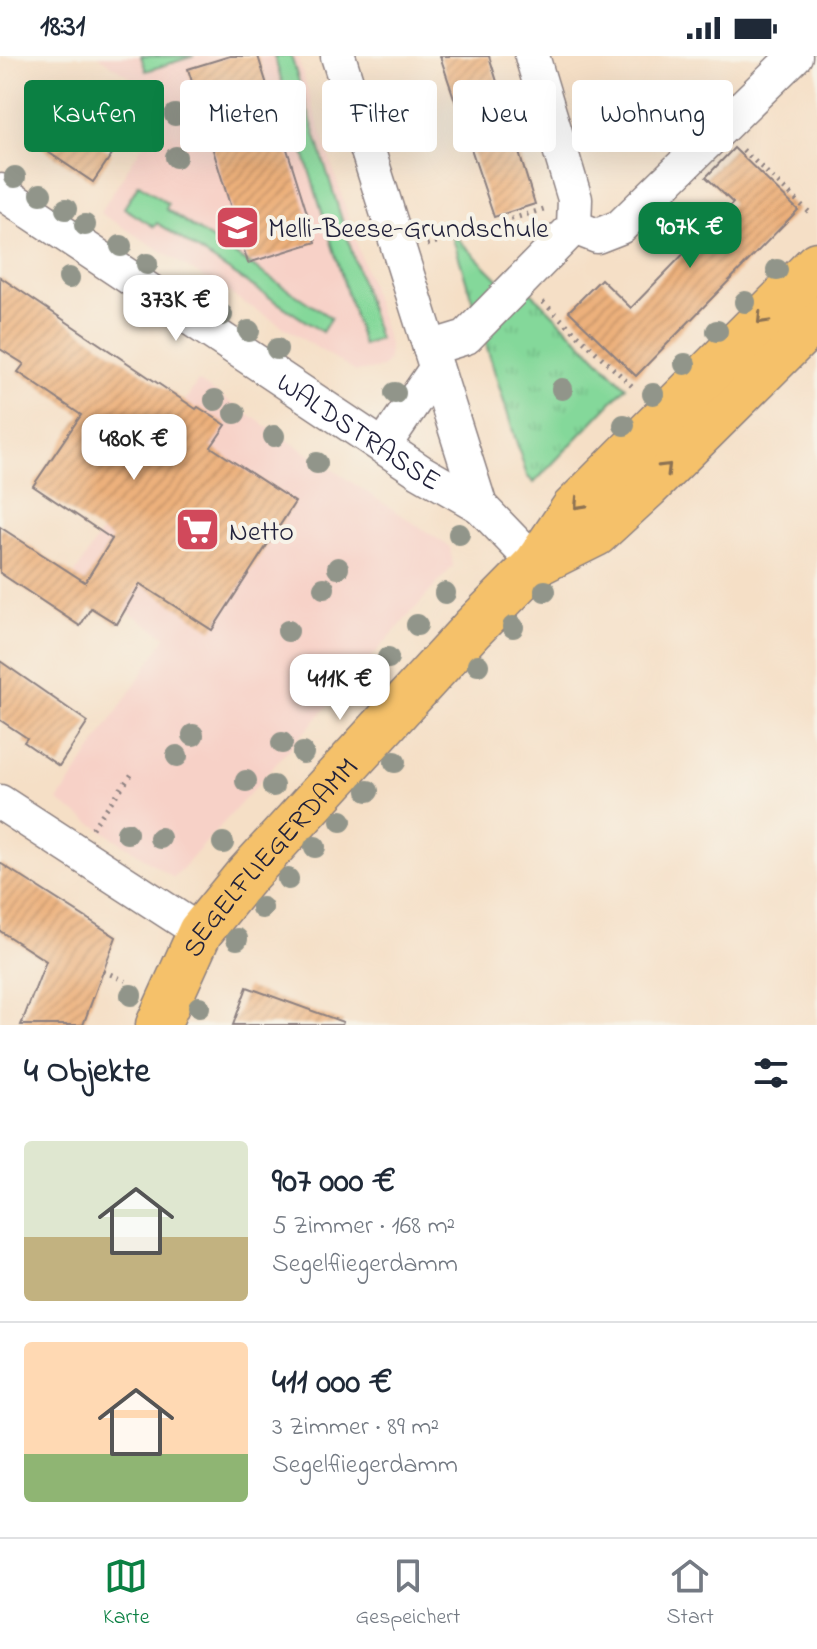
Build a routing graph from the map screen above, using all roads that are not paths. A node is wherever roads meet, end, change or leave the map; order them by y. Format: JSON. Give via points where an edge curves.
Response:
{"nodes":[{"id":1,"x":338,"y":56,"type":"edge"},
{"id":2,"x":532,"y":56,"type":"edge"},
{"id":3,"x":795,"y":56,"type":"edge"},
{"id":4,"x":0,"y":191,"type":"edge"},
{"id":5,"x":575,"y":213,"type":"junction"},
{"id":6,"x":817,"y":264,"type":"edge"},
{"id":7,"x":817,"y":318,"type":"edge"},
{"id":8,"x":433,"y":359,"type":"junction"},
{"id":9,"x":384,"y":445,"type":"junction"},
{"id":10,"x":480,"y":506,"type":"junction"},
{"id":11,"x":536,"y":564,"type":"junction"},
{"id":12,"x":0,"y":802,"type":"edge"},
{"id":13,"x":200,"y":932,"type":"junction"},
{"id":14,"x":158,"y":1025,"type":"edge"}],
"edges":[{"from":1,"to":8,"type":"street"},
{"from":2,"to":5,"type":"street"},
{"from":3,"to":5,"type":"street","via":[[620,227],[597,236]]},
{"from":4,"to":9,"type":"street","name":"WALDSTRASSE"},
{"from":5,"to":8,"type":"street","via":[[522,282],[466,337]]},
{"from":6,"to":11,"type":"main road","name":"SEGELFLIEGERDAMM","one_way":true,"via":[[573,509]]},
{"from":11,"to":7,"type":"main road","name":"SEGELFLIEGERDAMM","one_way":true,"via":[[596,534]]},
{"from":8,"to":9,"type":"street"},
{"from":8,"to":10,"type":"street"},
{"from":9,"to":10,"type":"street","name":"WALDSTRASSE"},
{"from":10,"to":11,"type":"street"},
{"from":11,"to":13,"type":"main road","name":"SEGELFLIEGERDAMM","via":[[431,673]]},
{"from":12,"to":13,"type":"street"},
{"from":13,"to":14,"type":"main road","name":"SEGELFLIEGERDAMM"}]}
